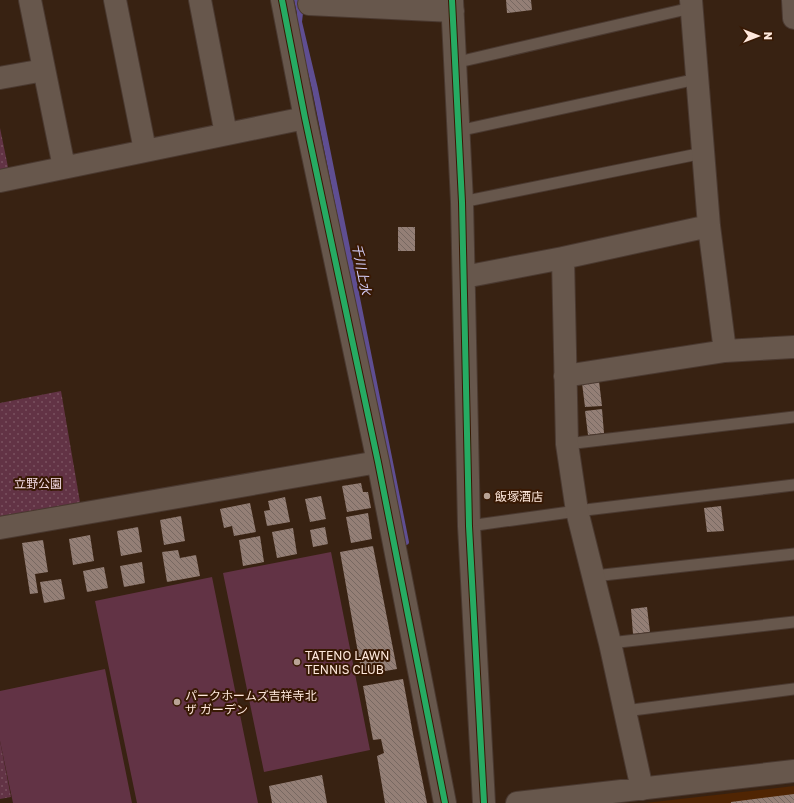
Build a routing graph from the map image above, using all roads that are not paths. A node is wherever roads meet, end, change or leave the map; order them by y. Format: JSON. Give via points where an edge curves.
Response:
{"nodes":[{"id":1,"x":30,"y":0,"type":"edge"},
{"id":2,"x":115,"y":0,"type":"edge"},
{"id":3,"x":200,"y":0,"type":"edge"},
{"id":4,"x":282,"y":0,"type":"edge"},
{"id":5,"x":793,"y":0,"type":"edge"},
{"id":6,"x":309,"y":4,"type":"dead end"},
{"id":7,"x":691,"y":4,"type":"edge"},
{"id":8,"x":452,"y":6,"type":"edge"},
{"id":9,"x":794,"y":18,"type":"edge"},
{"id":10,"x":454,"y":63,"type":"junction"},
{"id":11,"x":44,"y":70,"type":"junction"},
{"id":12,"x":0,"y":78,"type":"edge"},
{"id":13,"x":697,"y":79,"type":"junction"},
{"id":14,"x":306,"y":118,"type":"junction"},
{"id":15,"x":458,"y":131,"type":"junction"},
{"id":16,"x":226,"y":134,"type":"junction"},
{"id":17,"x":145,"y":150,"type":"junction"},
{"id":18,"x":703,"y":153,"type":"junction"},
{"id":19,"x":64,"y":167,"type":"junction"},
{"id":20,"x":0,"y":180,"type":"edge"},
{"id":21,"x":462,"y":202,"type":"junction"},
{"id":22,"x":709,"y":226,"type":"junction"},
{"id":23,"x":562,"y":258,"type":"junction"},
{"id":24,"x":464,"y":277,"type":"junction"},
{"id":25,"x":794,"y":347,"type":"edge"},
{"id":26,"x":725,"y":351,"type":"junction"},
{"id":27,"x":565,"y":376,"type":"junction"},
{"id":28,"x":794,"y":418,"type":"edge"},
{"id":29,"x":567,"y":444,"type":"junction"},
{"id":30,"x":378,"y":462,"type":"junction"},
{"id":31,"x":794,"y":485,"type":"edge"},
{"id":32,"x":577,"y":511,"type":"junction"},
{"id":33,"x":469,"y":526,"type":"junction"},
{"id":34,"x":0,"y":528,"type":"edge"},
{"id":35,"x":794,"y":554,"type":"edge"},
{"id":36,"x":594,"y":576,"type":"junction"},
{"id":37,"x":794,"y":622,"type":"edge"},
{"id":38,"x":610,"y":643,"type":"junction"},
{"id":39,"x":794,"y":689,"type":"edge"},
{"id":40,"x":625,"y":711,"type":"junction"},
{"id":41,"x":794,"y":771,"type":"edge"},
{"id":42,"x":642,"y":789,"type":"junction"},
{"id":43,"x":445,"y":803,"type":"edge"},
{"id":44,"x":484,"y":803,"type":"edge"},
{"id":45,"x":517,"y":803,"type":"edge"}],
"edges":[{"from":1,"to":11,"type":"street"},
{"from":2,"to":17,"type":"street"},
{"from":3,"to":16,"type":"street"},
{"from":4,"to":14,"type":"street"},
{"from":5,"to":9,"type":"street"},
{"from":6,"to":8,"type":"street"},
{"from":7,"to":10,"type":"lane"},
{"from":7,"to":13,"type":"street"},
{"from":8,"to":10,"type":"street"},
{"from":10,"to":15,"type":"street"},
{"from":11,"to":12,"type":"street"},
{"from":11,"to":19,"type":"street"},
{"from":13,"to":15,"type":"lane"},
{"from":13,"to":18,"type":"street"},
{"from":14,"to":16,"type":"street"},
{"from":14,"to":30,"type":"street"},
{"from":15,"to":21,"type":"street"},
{"from":16,"to":17,"type":"street"},
{"from":17,"to":19,"type":"street"},
{"from":18,"to":21,"type":"lane"},
{"from":18,"to":22,"type":"street"},
{"from":19,"to":20,"type":"street"},
{"from":21,"to":24,"type":"street"},
{"from":22,"to":23,"type":"street"},
{"from":22,"to":26,"type":"street"},
{"from":23,"to":24,"type":"street"},
{"from":23,"to":27,"type":"street"},
{"from":24,"to":33,"type":"street"},
{"from":25,"to":26,"type":"street"},
{"from":26,"to":27,"type":"street"},
{"from":27,"to":29,"type":"street"},
{"from":28,"to":29,"type":"lane"},
{"from":29,"to":32,"type":"street"},
{"from":30,"to":34,"type":"street"},
{"from":30,"to":43,"type":"street"},
{"from":31,"to":32,"type":"lane"},
{"from":32,"to":33,"type":"lane"},
{"from":32,"to":36,"type":"street"},
{"from":33,"to":44,"type":"street"},
{"from":35,"to":36,"type":"lane"},
{"from":36,"to":38,"type":"street"},
{"from":37,"to":38,"type":"lane"},
{"from":38,"to":40,"type":"street"},
{"from":39,"to":40,"type":"lane"},
{"from":40,"to":42,"type":"street"},
{"from":41,"to":42,"type":"street"},
{"from":42,"to":45,"type":"street"}]}
